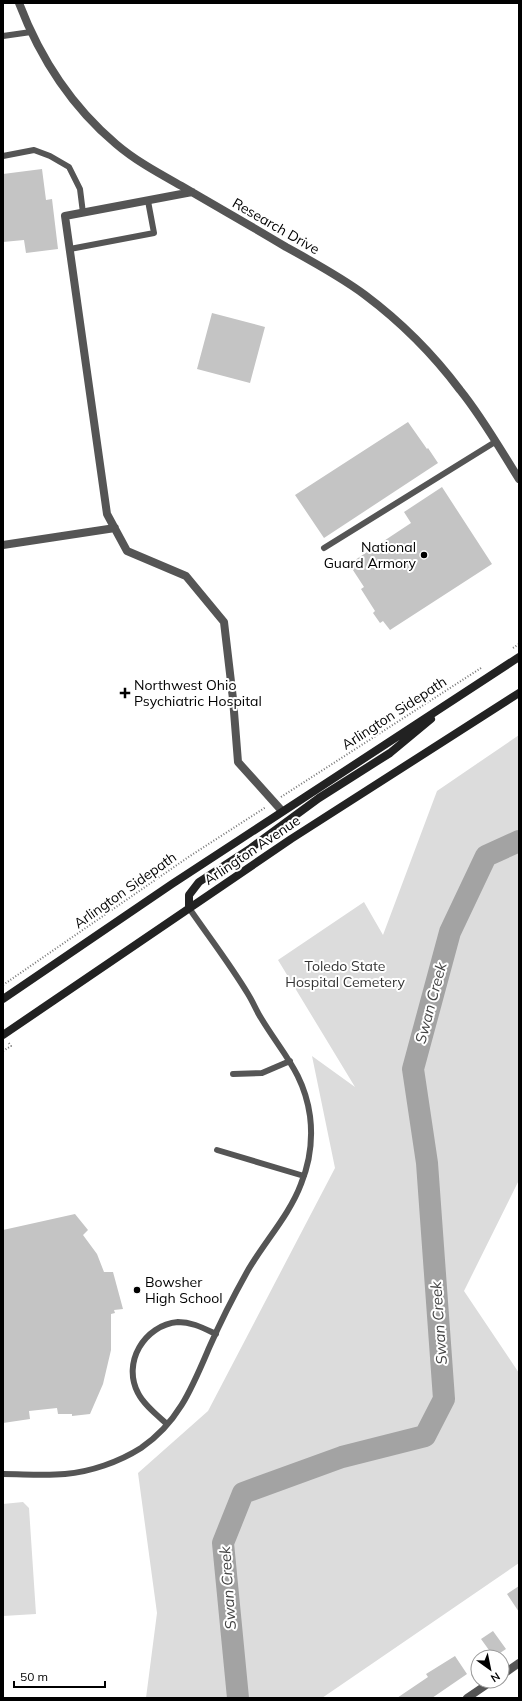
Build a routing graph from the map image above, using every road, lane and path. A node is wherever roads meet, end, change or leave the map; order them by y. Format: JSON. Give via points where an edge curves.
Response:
{"nodes":[{"id":1,"x":19,"y":3,"type":"edge"},
{"id":2,"x":31,"y":32,"type":"junction"},
{"id":3,"x":3,"y":36,"type":"edge"},
{"id":4,"x":3,"y":156,"type":"edge"},
{"id":5,"x":192,"y":192,"type":"junction"},
{"id":6,"x":148,"y":201,"type":"junction"},
{"id":7,"x":83,"y":213,"type":"junction"},
{"id":8,"x":70,"y":250,"type":"junction"},
{"id":9,"x":495,"y":442,"type":"junction"},
{"id":10,"x":519,"y":478,"type":"edge"},
{"id":11,"x":115,"y":528,"type":"junction"},
{"id":12,"x":3,"y":545,"type":"edge"},
{"id":13,"x":324,"y":548,"type":"dead end"},
{"id":14,"x":519,"y":644,"type":"edge"},
{"id":15,"x":512,"y":648,"type":"dead end"},
{"id":16,"x":519,"y":657,"type":"edge"},
{"id":17,"x":486,"y":665,"type":"dead end"},
{"id":18,"x":519,"y":693,"type":"edge"},
{"id":19,"x":460,"y":696,"type":"junction"},
{"id":20,"x":279,"y":799,"type":"dead end"},
{"id":21,"x":282,"y":811,"type":"junction"},
{"id":22,"x":258,"y":812,"type":"dead end"},
{"id":23,"x":189,"y":908,"type":"junction"},
{"id":24,"x":3,"y":985,"type":"edge"},
{"id":25,"x":3,"y":999,"type":"edge"},
{"id":26,"x":6,"y":1038,"type":"edge"},
{"id":27,"x":3,"y":1051,"type":"edge"},
{"id":28,"x":290,"y":1060,"type":"junction"},
{"id":29,"x":233,"y":1074,"type":"dead end"},
{"id":30,"x":217,"y":1150,"type":"dead end"},
{"id":31,"x":304,"y":1176,"type":"junction"},
{"id":32,"x":216,"y":1334,"type":"junction"},
{"id":33,"x":168,"y":1424,"type":"junction"},
{"id":34,"x":3,"y":1474,"type":"edge"},
{"id":35,"x":519,"y":1664,"type":"edge"},
{"id":36,"x":510,"y":1670,"type":"edge"},
{"id":37,"x":480,"y":1689,"type":"edge"},
{"id":38,"x":467,"y":1698,"type":"edge"}],
"edges":[{"from":1,"to":2,"type":"street","name":"Research Drive"},
{"from":2,"to":3,"type":"lane"},
{"from":2,"to":5,"type":"street","name":"Research Drive","via":[[45,61],[89,119],[117,145],[156,172]]},
{"from":4,"to":7,"type":"lane","via":[[34,150],[69,167],[80,189]]},
{"from":5,"to":6,"type":"street"},
{"from":5,"to":9,"type":"street","name":"Research Drive","via":[[364,294],[440,364]]},
{"from":6,"to":7,"type":"street"},
{"from":6,"to":8,"type":"lane","via":[[154,233]]},
{"from":7,"to":8,"type":"street","via":[[65,216]]},
{"from":8,"to":11,"type":"street","via":[[107,514]]},
{"from":9,"to":10,"type":"street","name":"Research Drive"},
{"from":9,"to":13,"type":"lane"},
{"from":11,"to":12,"type":"street"},
{"from":11,"to":21,"type":"street","via":[[127,550],[186,576],[224,622],[238,762]]},
{"from":14,"to":15,"type":"path"},
{"from":16,"to":19,"type":"street","name":"Arlington Avenue"},
{"from":17,"to":20,"type":"path","name":"Arlington Sidepath"},
{"from":18,"to":23,"type":"street","name":"Arlington Avenue","via":[[291,839]]},
{"from":19,"to":21,"type":"street","name":"Arlington Avenue"},
{"from":19,"to":23,"type":"street","via":[[390,753],[319,798],[199,882],[189,895]]},
{"from":21,"to":25,"type":"street","name":"Arlington Avenue"},
{"from":22,"to":24,"type":"path","name":"Arlington Sidepath"},
{"from":23,"to":26,"type":"street","name":"Arlington Avenue"},
{"from":23,"to":28,"type":"lane"},
{"from":26,"to":27,"type":"path","via":[[11,1046]]},
{"from":28,"to":29,"type":"lane","via":[[262,1073]]},
{"from":28,"to":31,"type":"lane","via":[[304,1089],[310,1118],[311,1146]]},
{"from":30,"to":31,"type":"lane"},
{"from":31,"to":32,"type":"lane","via":[[291,1206],[251,1264]]},
{"from":32,"to":33,"type":"lane","via":[[184,1403]]},
{"from":32,"to":33,"type":"lane","via":[[190,1323],[169,1323],[152,1333],[138,1348],[132,1366],[134,1385],[144,1402]]},
{"from":33,"to":34,"type":"lane","via":[[140,1448],[92,1469],[64,1475]]},
{"from":35,"to":36,"type":"street"},
{"from":37,"to":38,"type":"street"}]}
